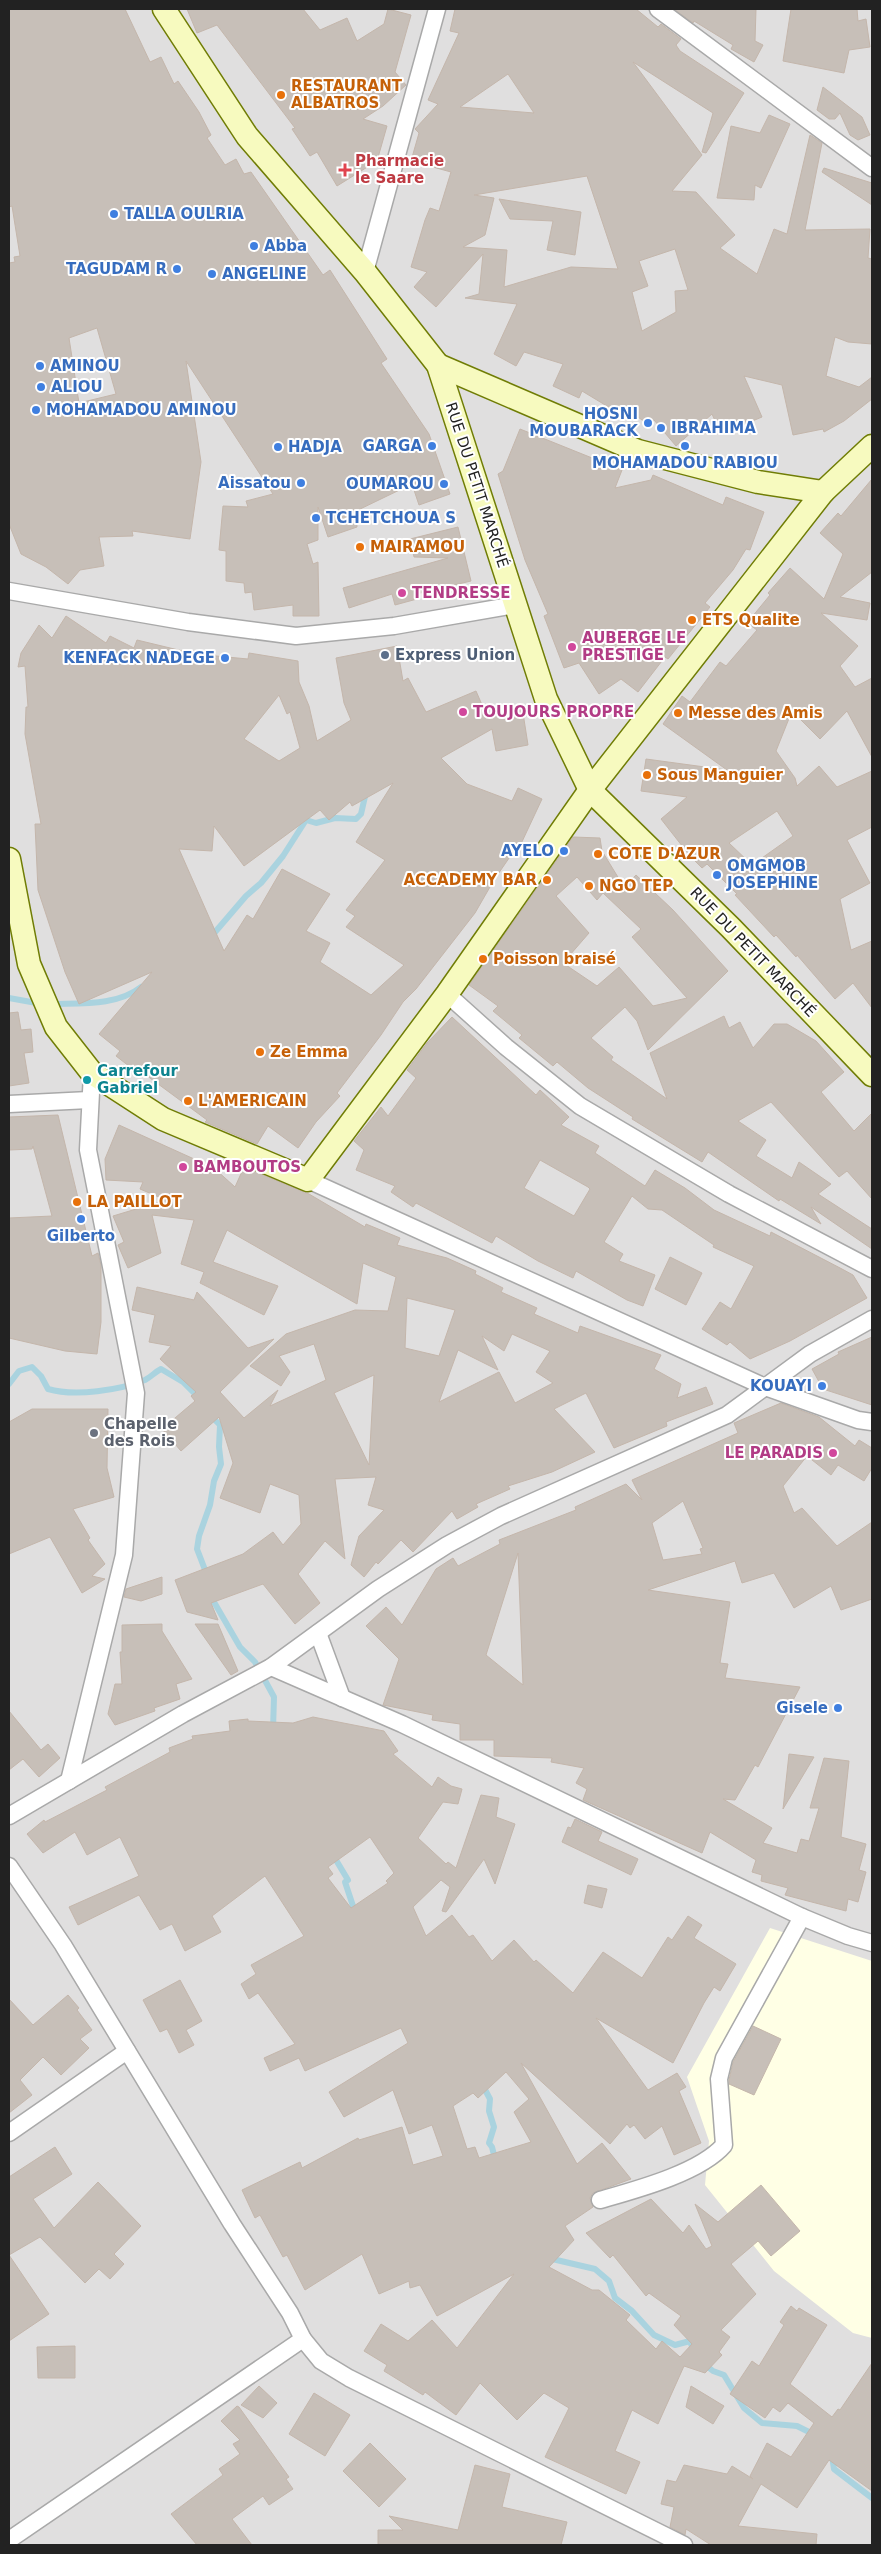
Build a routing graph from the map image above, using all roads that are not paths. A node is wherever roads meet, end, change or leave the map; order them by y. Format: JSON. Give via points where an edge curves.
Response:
{"nodes":[{"id":1,"x":164,"y":9,"type":"edge"},
{"id":2,"x":437,"y":9,"type":"edge"},
{"id":3,"x":658,"y":9,"type":"edge"},
{"id":4,"x":872,"y":168,"type":"edge"},
{"id":5,"x":365,"y":272,"type":"junction"},
{"id":6,"x":438,"y":365,"type":"junction"},
{"id":7,"x":872,"y":447,"type":"edge"},
{"id":8,"x":823,"y":492,"type":"junction"},
{"id":9,"x":9,"y":591,"type":"edge"},
{"id":10,"x":515,"y":605,"type":"junction"},
{"id":11,"x":590,"y":790,"type":"junction"},
{"id":12,"x":9,"y":859,"type":"edge"},
{"id":13,"x":447,"y":994,"type":"junction"},
{"id":14,"x":92,"y":1073,"type":"junction"},
{"id":15,"x":872,"y":1075,"type":"edge"},
{"id":16,"x":89,"y":1100,"type":"junction"},
{"id":17,"x":9,"y":1104,"type":"edge"},
{"id":18,"x":308,"y":1180,"type":"junction"},
{"id":19,"x":872,"y":1269,"type":"edge"},
{"id":20,"x":872,"y":1319,"type":"edge"},
{"id":21,"x":765,"y":1387,"type":"junction"},
{"id":22,"x":872,"y":1422,"type":"edge"},
{"id":23,"x":318,"y":1633,"type":"junction"},
{"id":24,"x":263,"y":1671,"type":"junction"},
{"id":25,"x":342,"y":1698,"type":"junction"},
{"id":26,"x":69,"y":1781,"type":"junction"},
{"id":27,"x":9,"y":1816,"type":"edge"},
{"id":28,"x":9,"y":1866,"type":"edge"},
{"id":29,"x":802,"y":1917,"type":"junction"},
{"id":30,"x":872,"y":1943,"type":"edge"},
{"id":31,"x":127,"y":2051,"type":"junction"},
{"id":32,"x":9,"y":2133,"type":"edge"},
{"id":33,"x":600,"y":2200,"type":"dead end"},
{"id":34,"x":303,"y":2339,"type":"junction"},
{"id":35,"x":9,"y":2540,"type":"edge"},
{"id":36,"x":684,"y":2545,"type":"edge"}],
"edges":[{"from":1,"to":5,"type":"street","name":"RUE DU PETIT MARCHÉ","via":[[247,136]]},
{"from":2,"to":5,"type":"street"},
{"from":3,"to":4,"type":"street"},
{"from":5,"to":6,"type":"street","name":"RUE DU PETIT MARCHÉ"},
{"from":6,"to":8,"type":"street","via":[[638,451],[758,482]]},
{"from":6,"to":10,"type":"street","name":"RUE DU PETIT MARCHÉ"},
{"from":7,"to":8,"type":"street"},
{"from":8,"to":11,"type":"street"},
{"from":9,"to":10,"type":"street","via":[[188,622],[296,636],[394,626]]},
{"from":10,"to":11,"type":"street","name":"RUE DU PETIT MARCHÉ","via":[[546,699]]},
{"from":11,"to":13,"type":"street"},
{"from":11,"to":15,"type":"street","name":"RUE DU PETIT MARCHÉ","via":[[731,928]]},
{"from":12,"to":14,"type":"street","via":[[29,964],[56,1027]]},
{"from":13,"to":18,"type":"street"},
{"from":13,"to":19,"type":"street","via":[[506,1048],[580,1106],[729,1194]]},
{"from":14,"to":16,"type":"street"},
{"from":14,"to":18,"type":"street","via":[[163,1119]]},
{"from":16,"to":17,"type":"street"},
{"from":16,"to":26,"type":"street","via":[[88,1150],[136,1393],[124,1555]]},
{"from":18,"to":21,"type":"street"},
{"from":20,"to":21,"type":"street","via":[[810,1354]]},
{"from":21,"to":22,"type":"street"},
{"from":21,"to":23,"type":"street","via":[[727,1415],[501,1516],[447,1545],[378,1589]]},
{"from":23,"to":24,"type":"street"},
{"from":23,"to":25,"type":"street"},
{"from":24,"to":25,"type":"street"},
{"from":24,"to":26,"type":"street"},
{"from":25,"to":29,"type":"street"},
{"from":26,"to":27,"type":"street"},
{"from":28,"to":31,"type":"street","via":[[63,1945]]},
{"from":29,"to":30,"type":"street"},
{"from":29,"to":33,"type":"street","via":[[724,2058],[719,2079],[724,2145],[715,2156],[650,2186]]},
{"from":31,"to":32,"type":"street"},
{"from":31,"to":34,"type":"street"},
{"from":34,"to":35,"type":"street"},
{"from":34,"to":36,"type":"street","via":[[321,2361],[349,2378]]}]}
